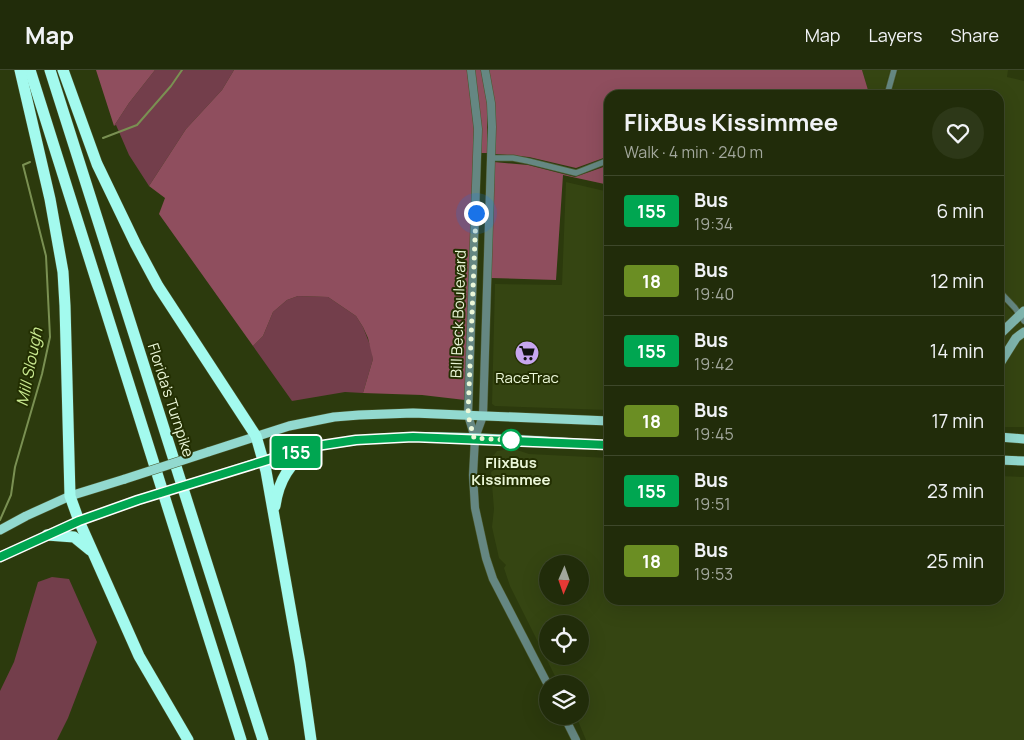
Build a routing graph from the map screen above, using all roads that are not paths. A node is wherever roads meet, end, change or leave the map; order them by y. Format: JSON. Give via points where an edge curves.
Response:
{"nodes":[{"id":1,"x":20,"y":70,"type":"edge"},
{"id":2,"x":30,"y":70,"type":"edge"},
{"id":3,"x":50,"y":70,"type":"edge"},
{"id":4,"x":63,"y":70,"type":"edge"},
{"id":5,"x":471,"y":70,"type":"edge"},
{"id":6,"x":485,"y":70,"type":"edge"},
{"id":7,"x":894,"y":70,"type":"edge"},
{"id":8,"x":888,"y":90,"type":"edge"},
{"id":9,"x":478,"y":157,"type":"junction"},
{"id":10,"x":491,"y":158,"type":"junction"},
{"id":11,"x":604,"y":162,"type":"edge"},
{"id":12,"x":1004,"y":296,"type":"edge"},
{"id":13,"x":1022,"y":316,"type":"edge"},
{"id":14,"x":1004,"y":331,"type":"edge"},
{"id":15,"x":1024,"y":332,"type":"edge"},
{"id":16,"x":1004,"y":357,"type":"edge"},
{"id":17,"x":468,"y":415,"type":"junction"},
{"id":18,"x":483,"y":416,"type":"junction"},
{"id":19,"x":604,"y":421,"type":"edge"},
{"id":20,"x":256,"y":436,"type":"junction"},
{"id":21,"x":1004,"y":437,"type":"edge"},
{"id":22,"x":474,"y":438,"type":"junction"},
{"id":23,"x":1024,"y":439,"type":"edge"},
{"id":24,"x":604,"y":444,"type":"edge"},
{"id":25,"x":310,"y":447,"type":"junction"},
{"id":26,"x":1004,"y":460,"type":"edge"},
{"id":27,"x":264,"y":461,"type":"junction"},
{"id":28,"x":1024,"y":461,"type":"edge"},
{"id":29,"x":70,"y":496,"type":"junction"},
{"id":30,"x":274,"y":517,"type":"junction"},
{"id":31,"x":79,"y":521,"type":"junction"},
{"id":32,"x":0,"y":530,"type":"edge"},
{"id":33,"x":47,"y":535,"type":"junction"},
{"id":34,"x":93,"y":552,"type":"junction"},
{"id":35,"x":0,"y":556,"type":"edge"},
{"id":36,"x":543,"y":675,"type":"edge"},
{"id":37,"x":568,"y":725,"type":"edge"},
{"id":38,"x":188,"y":740,"type":"edge"},
{"id":39,"x":242,"y":740,"type":"edge"},
{"id":40,"x":263,"y":740,"type":"edge"},
{"id":41,"x":311,"y":740,"type":"edge"},
{"id":42,"x":576,"y":740,"type":"edge"}],
"edges":[{"from":1,"to":29,"type":"highway","via":[[63,272]]},
{"from":2,"to":39,"type":"highway"},
{"from":3,"to":40,"type":"highway","name":"Florida's Turnpike"},
{"from":4,"to":20,"type":"highway","via":[[97,164],[136,245],[158,286]]},
{"from":5,"to":9,"type":"street","name":"Bill Beck Boulevard"},
{"from":6,"to":10,"type":"street","name":"Bill Beck Boulevard","via":[[491,103]]},
{"from":7,"to":8,"type":"street"},
{"from":9,"to":10,"type":"street"},
{"from":9,"to":17,"type":"street","name":"Bill Beck Boulevard"},
{"from":10,"to":11,"type":"street","via":[[513,158],[576,173]]},
{"from":10,"to":18,"type":"street","name":"Bill Beck Boulevard"},
{"from":12,"to":13,"type":"street"},
{"from":13,"to":14,"type":"main road"},
{"from":15,"to":16,"type":"main road","via":[[1016,338]]},
{"from":17,"to":18,"type":"main road"},
{"from":17,"to":20,"type":"main road","via":[[359,415],[307,422]]},
{"from":17,"to":22,"type":"street","name":"Bill Beck Boulevard"},
{"from":18,"to":19,"type":"main road"},
{"from":18,"to":22,"type":"street","name":"Bill Beck Boulevard"},
{"from":20,"to":27,"type":"highway"},
{"from":20,"to":29,"type":"main road","bridge":true},
{"from":21,"to":23,"type":"main road"},
{"from":22,"to":24,"type":"main road"},
{"from":22,"to":25,"type":"main road","via":[[356,440]]},
{"from":22,"to":36,"type":"street","name":"Bill Beck Boulevard","via":[[474,492],[486,558],[493,579]]},
{"from":25,"to":27,"type":"main road"},
{"from":25,"to":30,"type":"highway","via":[[283,476]]},
{"from":26,"to":28,"type":"main road"},
{"from":27,"to":30,"type":"highway"},
{"from":27,"to":31,"type":"main road","bridge":true},
{"from":29,"to":31,"type":"highway"},
{"from":29,"to":32,"type":"main road"},
{"from":30,"to":41,"type":"highway"},
{"from":31,"to":33,"type":"main road"},
{"from":31,"to":34,"type":"highway"},
{"from":33,"to":34,"type":"highway","via":[[74,537]]},
{"from":33,"to":35,"type":"main road"},
{"from":34,"to":38,"type":"highway","via":[[140,656]]},
{"from":37,"to":42,"type":"street"}]}
